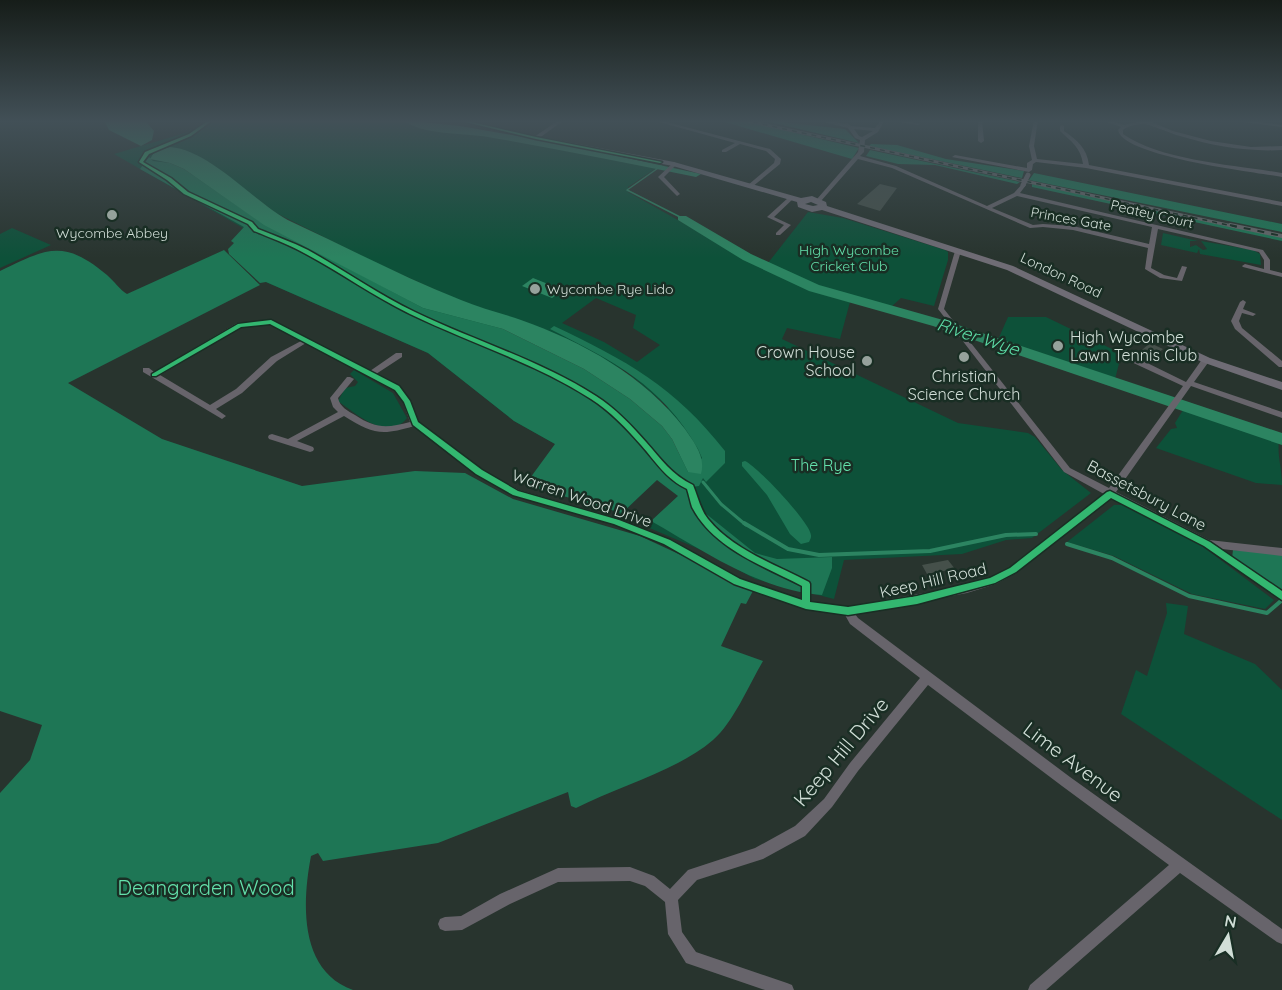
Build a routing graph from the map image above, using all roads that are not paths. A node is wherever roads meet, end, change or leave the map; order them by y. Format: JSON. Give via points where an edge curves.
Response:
{"nodes":[{"id":1,"x":663,"y":166,"type":"edge"},
{"id":2,"x":774,"y":166,"type":"edge"},
{"id":3,"x":850,"y":166,"type":"edge"},
{"id":4,"x":891,"y":166,"type":"edge"},
{"id":5,"x":997,"y":166,"type":"edge"},
{"id":6,"x":1029,"y":166,"type":"edge"},
{"id":7,"x":1087,"y":166,"type":"edge"},
{"id":8,"x":1239,"y":166,"type":"edge"},
{"id":9,"x":671,"y":168,"type":"junction"},
{"id":10,"x":1028,"y":173,"type":"junction"},
{"id":11,"x":1282,"y":175,"type":"edge"},
{"id":12,"x":750,"y":186,"type":"junction"},
{"id":13,"x":677,"y":194,"type":"dead end"},
{"id":14,"x":1016,"y":195,"type":"junction"},
{"id":15,"x":791,"y":198,"type":"junction"},
{"id":16,"x":820,"y":204,"type":"junction"},
{"id":17,"x":1282,"y":204,"type":"edge"},
{"id":18,"x":988,"y":207,"type":"junction"},
{"id":19,"x":1077,"y":218,"type":"dead end"},
{"id":20,"x":1032,"y":227,"type":"junction"},
{"id":21,"x":1155,"y":227,"type":"junction"},
{"id":22,"x":1073,"y":229,"type":"junction"},
{"id":23,"x":1042,"y":232,"type":"dead end"},
{"id":24,"x":778,"y":234,"type":"dead end"},
{"id":25,"x":1152,"y":247,"type":"junction"},
{"id":26,"x":958,"y":251,"type":"junction"},
{"id":27,"x":1245,"y":266,"type":"dead end"},
{"id":28,"x":1184,"y":267,"type":"dead end"},
{"id":29,"x":1267,"y":271,"type":"junction"},
{"id":30,"x":1282,"y":274,"type":"edge"},
{"id":31,"x":1243,"y":302,"type":"dead end"},
{"id":32,"x":1239,"y":310,"type":"junction"},
{"id":33,"x":1253,"y":314,"type":"dead end"},
{"id":34,"x":307,"y":340,"type":"junction"},
{"id":35,"x":399,"y":355,"type":"dead end"},
{"id":36,"x":1130,"y":358,"type":"dead end"},
{"id":37,"x":1206,"y":360,"type":"junction"},
{"id":38,"x":1282,"y":365,"type":"edge"},
{"id":39,"x":370,"y":374,"type":"junction"},
{"id":40,"x":350,"y":379,"type":"dead end"},
{"id":41,"x":1189,"y":384,"type":"junction"},
{"id":42,"x":1282,"y":386,"type":"edge"},
{"id":43,"x":210,"y":409,"type":"junction"},
{"id":44,"x":344,"y":412,"type":"junction"},
{"id":45,"x":1282,"y":415,"type":"edge"},
{"id":46,"x":222,"y":416,"type":"dead end"},
{"id":47,"x":415,"y":423,"type":"junction"},
{"id":48,"x":272,"y":437,"type":"dead end"},
{"id":49,"x":289,"y":442,"type":"junction"},
{"id":50,"x":310,"y":449,"type":"dead end"},
{"id":51,"x":1110,"y":494,"type":"junction"},
{"id":52,"x":1207,"y":544,"type":"junction"},
{"id":53,"x":1282,"y":552,"type":"edge"},
{"id":54,"x":1282,"y":596,"type":"edge"},
{"id":55,"x":806,"y":605,"type":"joint"},
{"id":56,"x":848,"y":611,"type":"junction"},
{"id":57,"x":927,"y":678,"type":"junction"},
{"id":58,"x":1179,"y":865,"type":"junction"},
{"id":59,"x":671,"y":898,"type":"junction"},
{"id":60,"x":445,"y":924,"type":"dead end"},
{"id":61,"x":1282,"y":937,"type":"edge"},
{"id":62,"x":787,"y":990,"type":"edge"},
{"id":63,"x":1035,"y":990,"type":"edge"}],
"edges":[{"from":1,"to":9,"type":"main road","name":"London Road"},
{"from":2,"to":12,"type":"street"},
{"from":3,"to":16,"type":"street"},
{"from":4,"to":18,"type":"street","name":"Princes Gate"},
{"from":5,"to":10,"type":"street"},
{"from":6,"to":10,"type":"street","name":"Princes Gate"},
{"from":7,"to":17,"type":"street"},
{"from":8,"to":11,"type":"street"},
{"from":9,"to":12,"type":"main road","name":"London Road"},
{"from":9,"to":13,"type":"street","via":[[662,177]]},
{"from":10,"to":14,"type":"street","name":"Princes Gate","bridge":true},
{"from":12,"to":15,"type":"main road","name":"London Road"},
{"from":14,"to":18,"type":"street","name":"Princes Gate"},
{"from":14,"to":21,"type":"street","name":"Peatey Court"},
{"from":15,"to":16,"type":"main road","name":"London Road","via":[[808,209]]},
{"from":15,"to":24,"type":"street","via":[[770,217],[788,225]]},
{"from":16,"to":26,"type":"main road","name":"London Road"},
{"from":18,"to":20,"type":"street","name":"Princes Gate"},
{"from":19,"to":22,"type":"street"},
{"from":20,"to":22,"type":"street","name":"Princes Gate"},
{"from":20,"to":23,"type":"street"},
{"from":21,"to":25,"type":"street"},
{"from":21,"to":29,"type":"street","name":"Peatey Court","via":[[1261,251],[1267,260]]},
{"from":22,"to":25,"type":"street","name":"Princes Gate"},
{"from":25,"to":28,"type":"street","via":[[1148,269],[1152,273],[1180,280]]},
{"from":26,"to":37,"type":"main road","name":"London Road","via":[[1053,286]]},
{"from":26,"to":51,"type":"street","name":"Bassetsbury Lane","via":[[941,309],[1067,470]]},
{"from":27,"to":29,"type":"street"},
{"from":29,"to":30,"type":"street"},
{"from":31,"to":32,"type":"street"},
{"from":32,"to":33,"type":"street"},
{"from":32,"to":38,"type":"street","via":[[1235,321],[1239,328]]},
{"from":34,"to":39,"type":"street","name":"Warren Wood Drive"},
{"from":34,"to":43,"type":"street","via":[[274,359],[239,391]]},
{"from":34,"to":43,"type":"street","name":"Warren Wood Drive","via":[[271,322],[240,325],[150,372]]},
{"from":35,"to":39,"type":"street"},
{"from":36,"to":41,"type":"street"},
{"from":37,"to":41,"type":"street","name":"Keep Hill Road"},
{"from":37,"to":42,"type":"main road","name":"London Road"},
{"from":39,"to":47,"type":"street","name":"Warren Wood Drive","via":[[397,388]]},
{"from":40,"to":44,"type":"street","via":[[334,398]]},
{"from":41,"to":45,"type":"street"},
{"from":41,"to":51,"type":"street","name":"Keep Hill Road"},
{"from":43,"to":46,"type":"street"},
{"from":44,"to":47,"type":"street","via":[[370,429],[390,431]]},
{"from":44,"to":49,"type":"street"},
{"from":47,"to":55,"type":"street","name":"Warren Wood Drive","via":[[479,472],[516,493],[616,522],[667,542],[737,582]]},
{"from":48,"to":49,"type":"street"},
{"from":49,"to":50,"type":"street"},
{"from":51,"to":52,"type":"street","name":"Bassetsbury Lane"},
{"from":51,"to":56,"type":"street","name":"Keep Hill Road","via":[[992,582]]},
{"from":52,"to":53,"type":"street"},
{"from":52,"to":54,"type":"street","name":"Bassetsbury Lane"},
{"from":55,"to":56,"type":"street","name":"Keep Hill Road"},
{"from":56,"to":57,"type":"street","name":"Lime Avenue","via":[[854,621]]},
{"from":57,"to":58,"type":"street","name":"Lime Avenue"},
{"from":57,"to":59,"type":"street","name":"Keep Hill Drive","via":[[828,803],[800,831],[758,854],[693,875]]},
{"from":58,"to":61,"type":"street","name":"Lime Avenue"},
{"from":58,"to":63,"type":"street"},
{"from":59,"to":60,"type":"street","via":[[649,881],[630,874],[558,875],[462,922]]},
{"from":59,"to":62,"type":"street","via":[[675,934],[691,958]]}]}
